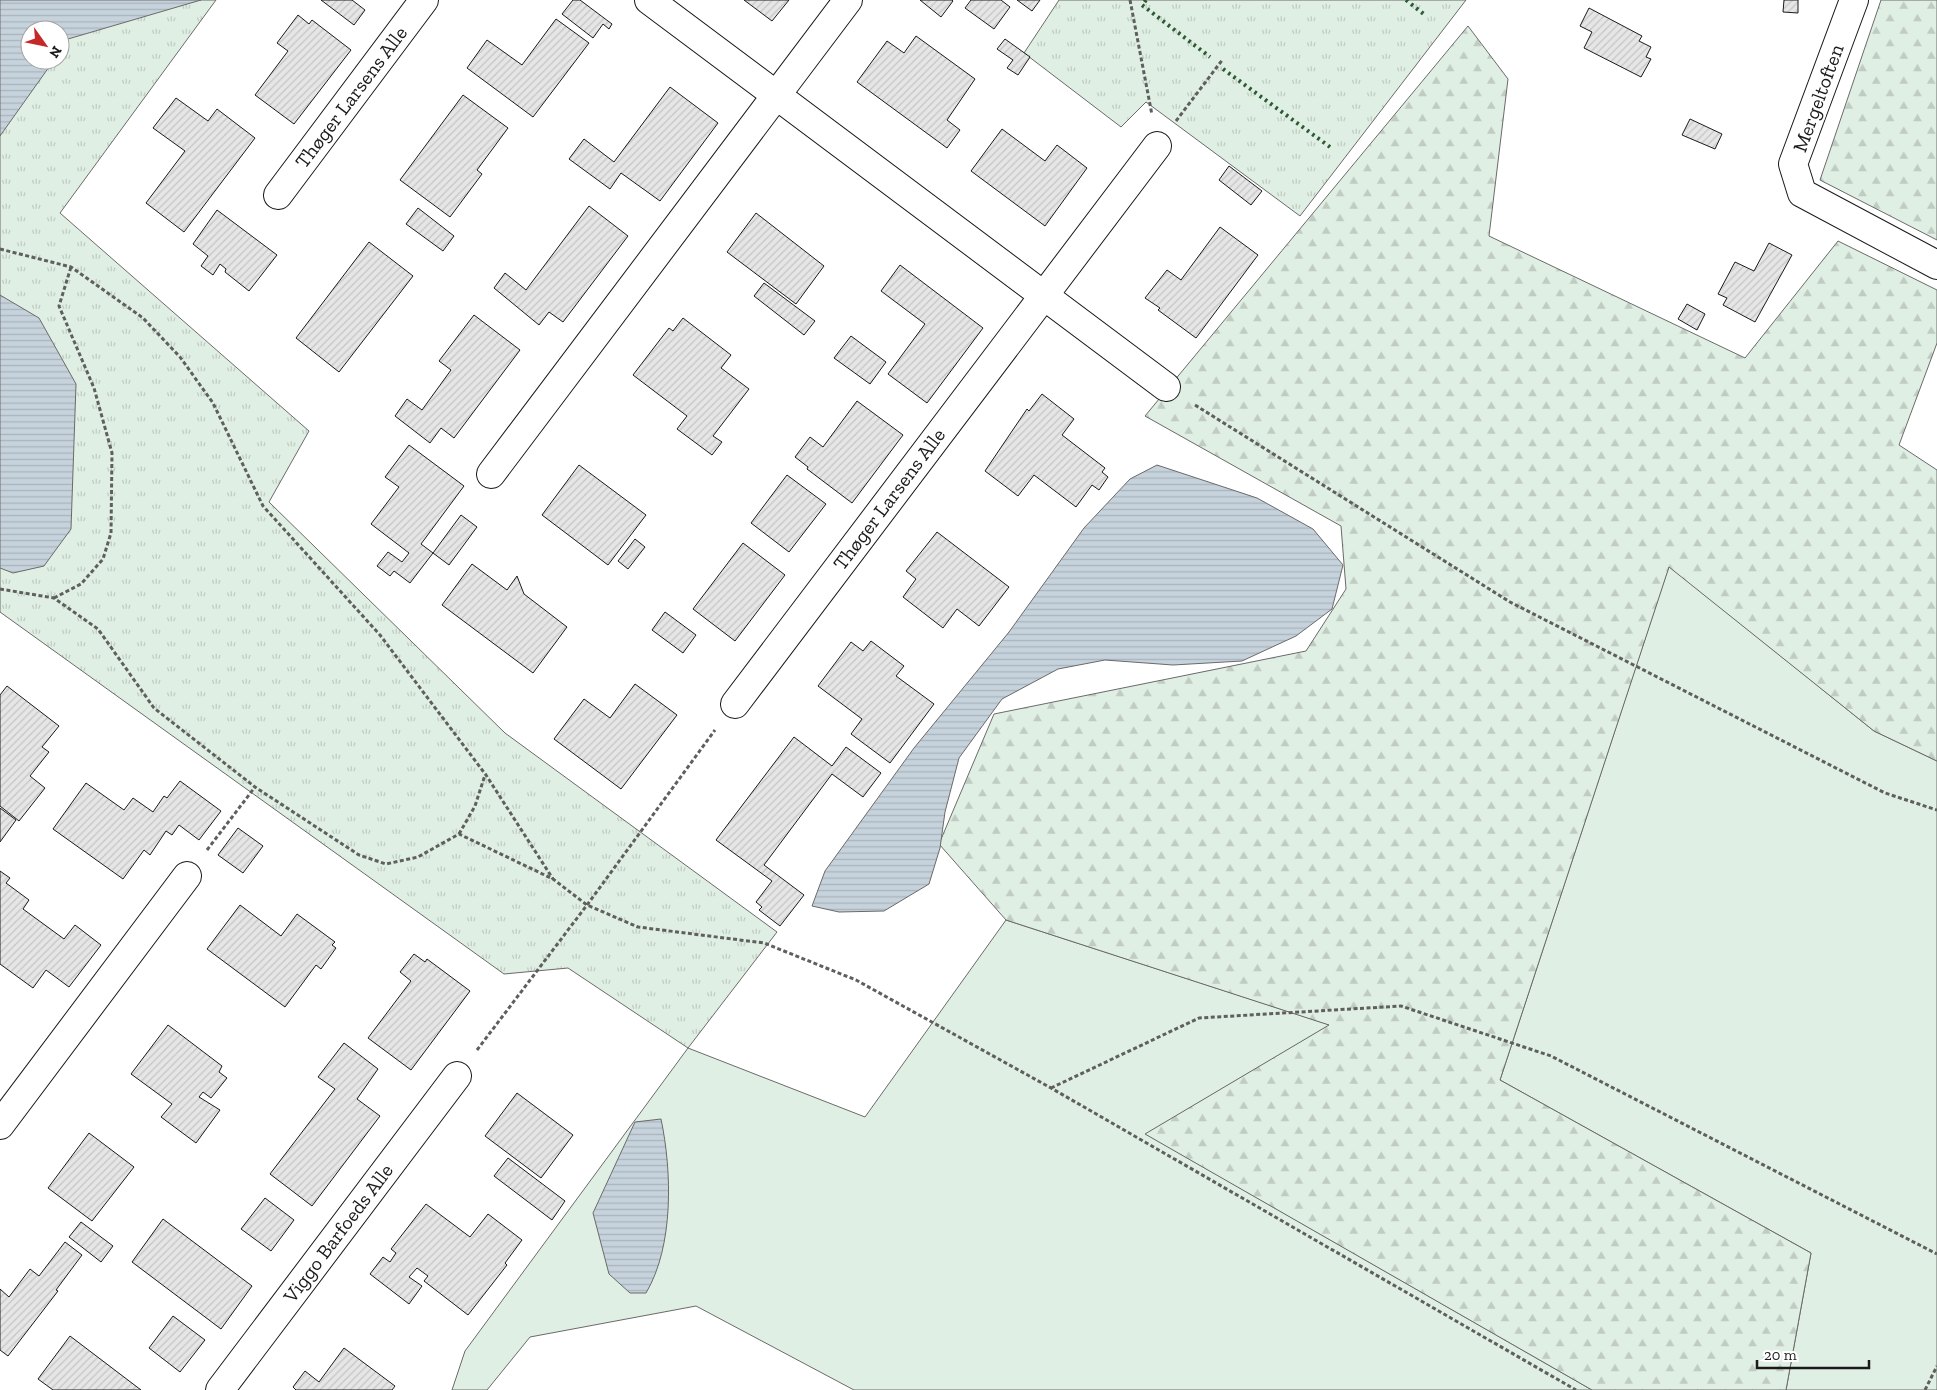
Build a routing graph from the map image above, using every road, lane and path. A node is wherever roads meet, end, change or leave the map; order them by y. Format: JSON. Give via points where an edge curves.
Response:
{"nodes":[{"id":1,"x":424,"y":0,"type":"edge"},
{"id":2,"x":649,"y":0,"type":"edge"},
{"id":3,"x":848,"y":0,"type":"edge"},
{"id":4,"x":1130,"y":0,"type":"edge"},
{"id":5,"x":1854,"y":0,"type":"edge"},
{"id":6,"x":1223,"y":59,"type":"dead end"},
{"id":7,"x":776,"y":95,"type":"junction"},
{"id":8,"x":1157,"y":146,"type":"junction"},
{"id":9,"x":278,"y":195,"type":"dead end"},
{"id":10,"x":0,"y":248,"type":"edge"},
{"id":11,"x":1937,"y":265,"type":"edge"},
{"id":12,"x":71,"y":267,"type":"junction"},
{"id":13,"x":1044,"y":295,"type":"junction"},
{"id":14,"x":1166,"y":387,"type":"joint"},
{"id":15,"x":490,"y":474,"type":"dead end"},
{"id":16,"x":0,"y":589,"type":"edge"},
{"id":17,"x":54,"y":598,"type":"junction"},
{"id":18,"x":735,"y":704,"type":"joint"},
{"id":19,"x":486,"y":775,"type":"junction"},
{"id":20,"x":255,"y":787,"type":"junction"},
{"id":21,"x":1937,"y":810,"type":"edge"},
{"id":22,"x":458,"y":834,"type":"junction"},
{"id":23,"x":187,"y":876,"type":"joint"},
{"id":24,"x":553,"y":879,"type":"junction"},
{"id":25,"x":587,"y":905,"type":"junction"},
{"id":26,"x":457,"y":1076,"type":"joint"},
{"id":27,"x":1051,"y":1088,"type":"junction"},
{"id":28,"x":0,"y":1125,"type":"edge"},
{"id":29,"x":1937,"y":1254,"type":"edge"},
{"id":30,"x":1937,"y":1366,"type":"edge"},
{"id":31,"x":220,"y":1390,"type":"edge"},
{"id":32,"x":1576,"y":1390,"type":"edge"},
{"id":33,"x":1925,"y":1390,"type":"edge"}],
"edges":[{"from":1,"to":9,"type":"street","name":"Thøger Larsens Alle"},
{"from":2,"to":7,"type":"street"},
{"from":3,"to":7,"type":"street"},
{"from":4,"to":8,"type":"path"},
{"from":5,"to":11,"type":"street","name":"Mergeltoften","via":[[1793,164],[1802,193]]},
{"from":6,"to":8,"type":"path"},
{"from":7,"to":13,"type":"street"},
{"from":7,"to":15,"type":"street"},
{"from":8,"to":13,"type":"street","name":"Thøger Larsens Alle"},
{"from":10,"to":12,"type":"path"},
{"from":12,"to":17,"type":"path","via":[[59,306],[94,388],[112,453],[111,534],[103,559],[80,584]]},
{"from":12,"to":19,"type":"path","via":[[143,318],[180,357],[213,403],[263,506],[380,636]]},
{"from":13,"to":14,"type":"street"},
{"from":13,"to":18,"type":"street","name":"Thøger Larsens Alle"},
{"from":14,"to":21,"type":"path","via":[[1510,602],[1885,793]]},
{"from":16,"to":17,"type":"path"},
{"from":17,"to":20,"type":"path","via":[[98,629],[154,708]]},
{"from":18,"to":25,"type":"path"},
{"from":19,"to":22,"type":"path"},
{"from":19,"to":24,"type":"path"},
{"from":20,"to":22,"type":"path","via":[[360,855],[386,864],[418,857]]},
{"from":20,"to":23,"type":"path"},
{"from":22,"to":24,"type":"path"},
{"from":23,"to":28,"type":"street"},
{"from":24,"to":25,"type":"path"},
{"from":25,"to":26,"type":"path"},
{"from":25,"to":27,"type":"path","via":[[638,927],[764,943],[856,980]]},
{"from":26,"to":31,"type":"street","name":"Viggo Barfoeds Alle"},
{"from":27,"to":29,"type":"path","via":[[1199,1018],[1401,1006],[1550,1056]]},
{"from":27,"to":32,"type":"path"},
{"from":30,"to":33,"type":"path"}]}
